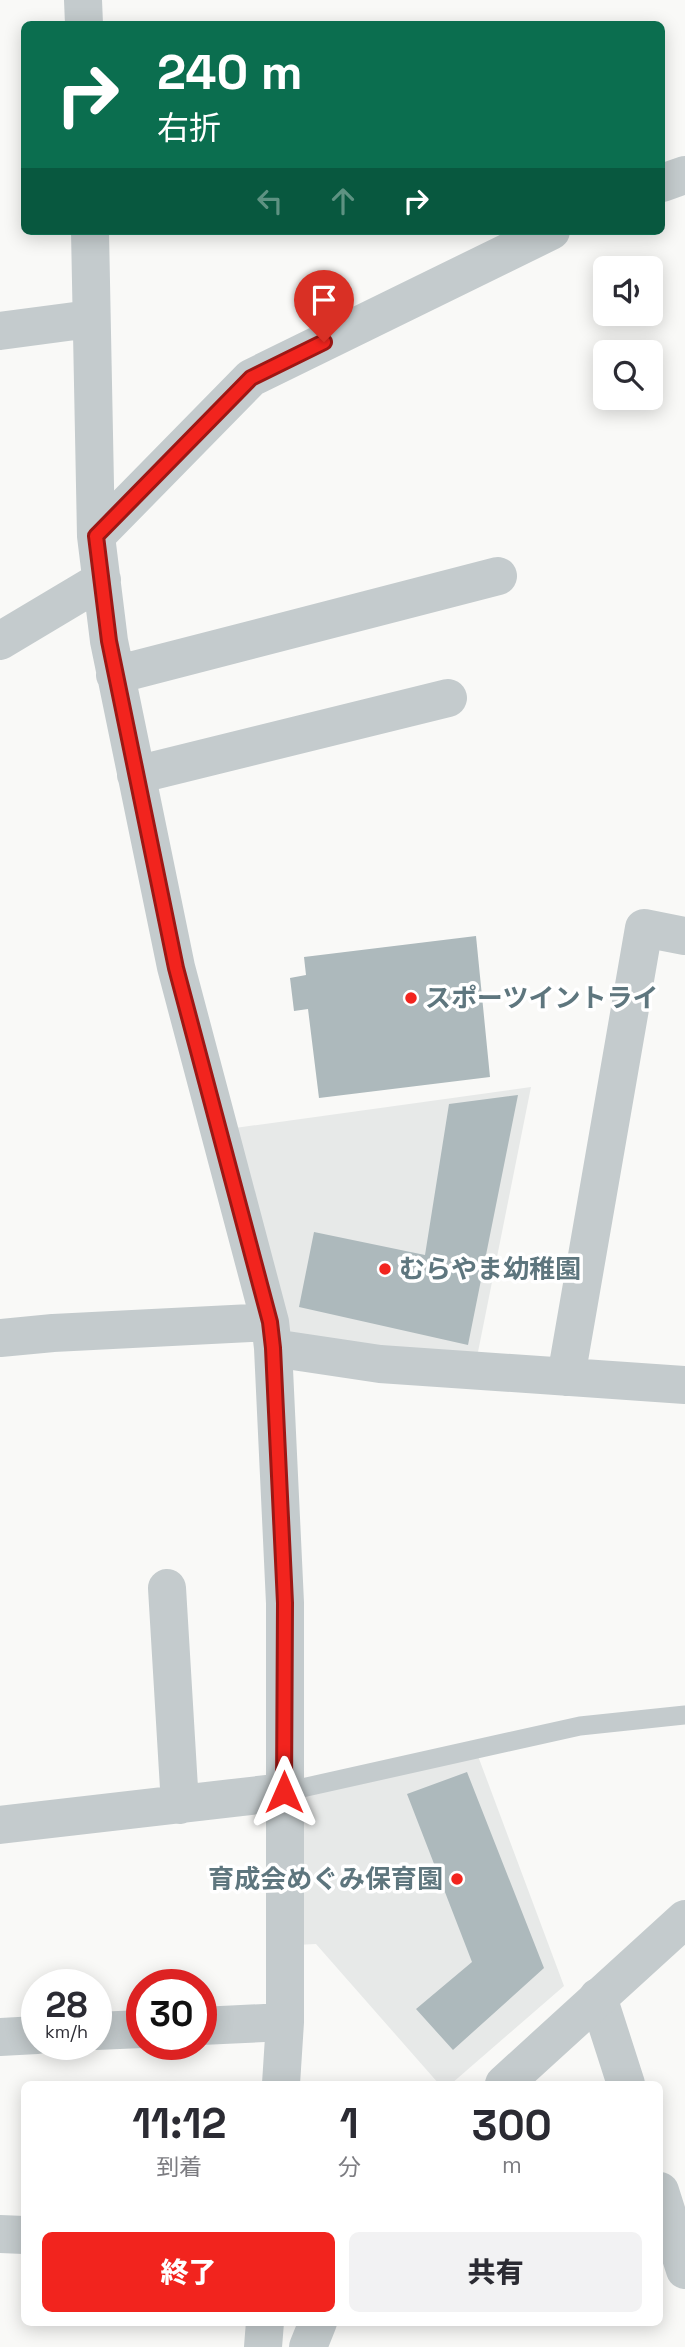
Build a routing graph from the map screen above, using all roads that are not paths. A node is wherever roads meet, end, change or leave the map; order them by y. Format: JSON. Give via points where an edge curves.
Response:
{"nodes":[{"id":1,"x":83,"y":0,"type":"edge"},
{"id":2,"x":84,"y":21,"type":"edge"},
{"id":3,"x":685,"y":175,"type":"edge"},
{"id":4,"x":665,"y":183,"type":"edge"},
{"id":5,"x":90,"y":235,"type":"edge"},
{"id":6,"x":543,"y":235,"type":"edge"},
{"id":7,"x":90,"y":319,"type":"junction"},
{"id":8,"x":0,"y":331,"type":"edge"},
{"id":9,"x":96,"y":536,"type":"junction"},
{"id":10,"x":498,"y":576,"type":"dead end"},
{"id":11,"x":102,"y":580,"type":"junction"},
{"id":12,"x":0,"y":641,"type":"edge"},
{"id":13,"x":115,"y":675,"type":"junction"},
{"id":14,"x":447,"y":698,"type":"dead end"},
{"id":15,"x":136,"y":775,"type":"junction"},
{"id":16,"x":685,"y":936,"type":"edge"},
{"id":17,"x":272,"y":1335,"type":"junction"},
{"id":18,"x":0,"y":1338,"type":"edge"},
{"id":19,"x":566,"y":1377,"type":"junction"},
{"id":20,"x":685,"y":1385,"type":"edge"},
{"id":21,"x":167,"y":1588,"type":"dead end"},
{"id":22,"x":685,"y":1715,"type":"edge"},
{"id":23,"x":284,"y":1792,"type":"junction"},
{"id":24,"x":180,"y":1805,"type":"junction"},
{"id":25,"x":0,"y":1825,"type":"edge"},
{"id":26,"x":685,"y":1919,"type":"edge"},
{"id":27,"x":598,"y":1997,"type":"junction"},
{"id":28,"x":285,"y":2022,"type":"junction"},
{"id":29,"x":217,"y":2025,"type":"edge"},
{"id":30,"x":21,"y":2036,"type":"edge"},
{"id":31,"x":0,"y":2038,"type":"edge"},
{"id":32,"x":281,"y":2081,"type":"edge"},
{"id":33,"x":507,"y":2081,"type":"edge"},
{"id":34,"x":625,"y":2081,"type":"edge"},
{"id":35,"x":663,"y":2200,"type":"edge"},
{"id":36,"x":0,"y":2234,"type":"edge"},
{"id":37,"x":21,"y":2235,"type":"edge"},
{"id":38,"x":685,"y":2270,"type":"edge"},
{"id":39,"x":265,"y":2326,"type":"edge"},
{"id":40,"x":316,"y":2326,"type":"edge"},
{"id":41,"x":263,"y":2347,"type":"edge"},
{"id":42,"x":308,"y":2347,"type":"edge"}],
"edges":[{"from":1,"to":2,"type":"street"},
{"from":3,"to":4,"type":"street"},
{"from":5,"to":7,"type":"street"},
{"from":6,"to":9,"type":"street","via":[[251,378]]},
{"from":7,"to":8,"type":"street"},
{"from":7,"to":9,"type":"street"},
{"from":9,"to":11,"type":"street"},
{"from":10,"to":13,"type":"street"},
{"from":11,"to":12,"type":"street"},
{"from":11,"to":13,"type":"street"},
{"from":13,"to":15,"type":"street"},
{"from":14,"to":15,"type":"street"},
{"from":15,"to":17,"type":"street","via":[[176,968]]},
{"from":16,"to":19,"type":"street","via":[[644,928]]},
{"from":17,"to":18,"type":"street","via":[[53,1333]]},
{"from":17,"to":19,"type":"street","via":[[380,1364]]},
{"from":17,"to":23,"type":"street","via":[[285,1603]]},
{"from":19,"to":20,"type":"street"},
{"from":21,"to":24,"type":"street"},
{"from":22,"to":23,"type":"lane","via":[[580,1726]]},
{"from":23,"to":24,"type":"street"},
{"from":23,"to":28,"type":"street"},
{"from":24,"to":25,"type":"street"},
{"from":26,"to":27,"type":"street"},
{"from":27,"to":33,"type":"street"},
{"from":27,"to":34,"type":"street"},
{"from":28,"to":29,"type":"street"},
{"from":28,"to":32,"type":"street"},
{"from":30,"to":31,"type":"street"},
{"from":35,"to":38,"type":"street"},
{"from":36,"to":37,"type":"street"},
{"from":39,"to":41,"type":"street"},
{"from":40,"to":42,"type":"street"}]}
